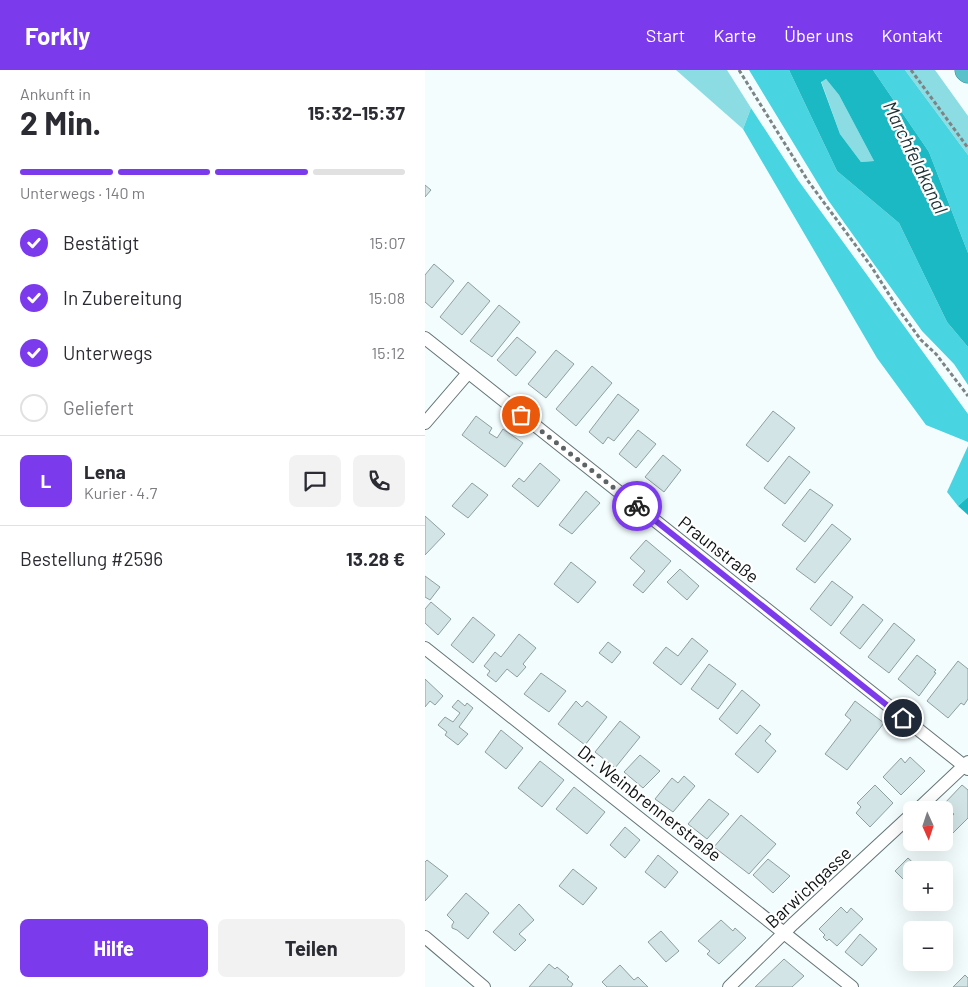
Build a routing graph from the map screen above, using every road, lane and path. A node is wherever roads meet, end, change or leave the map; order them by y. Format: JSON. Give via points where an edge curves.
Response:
{"nodes":[{"id":1,"x":739,"y":70,"type":"edge"},
{"id":2,"x":911,"y":70,"type":"edge"},
{"id":3,"x":968,"y":148,"type":"edge"},
{"id":4,"x":425,"y":338,"type":"edge"},
{"id":5,"x":468,"y":373,"type":"junction"},
{"id":6,"x":968,"y":396,"type":"edge"},
{"id":7,"x":425,"y":422,"type":"edge"},
{"id":8,"x":425,"y":648,"type":"edge"},
{"id":9,"x":967,"y":766,"type":"edge"},
{"id":10,"x":927,"y":801,"type":"edge"},
{"id":11,"x":903,"y":822,"type":"edge"},
{"id":12,"x":785,"y":932,"type":"junction"},
{"id":13,"x":425,"y":937,"type":"edge"},
{"id":14,"x":484,"y":987,"type":"edge"},
{"id":15,"x":729,"y":987,"type":"edge"},
{"id":16,"x":851,"y":987,"type":"edge"}],
"edges":[{"from":1,"to":6,"type":"path","via":[[808,181],[916,334]]},
{"from":2,"to":3,"type":"path"},
{"from":4,"to":5,"type":"street","name":"Praunstraße"},
{"from":5,"to":7,"type":"street"},
{"from":5,"to":9,"type":"street","name":"Praunstraße"},
{"from":8,"to":12,"type":"street","name":"Dr. Weinbrennerstraße"},
{"from":9,"to":10,"type":"street"},
{"from":11,"to":12,"type":"street","name":"Barwichgasse"},
{"from":12,"to":15,"type":"street","name":"Barwichgasse"},
{"from":12,"to":16,"type":"street","name":"Dr. Weinbrennerstraße"},
{"from":13,"to":14,"type":"street"}]}
